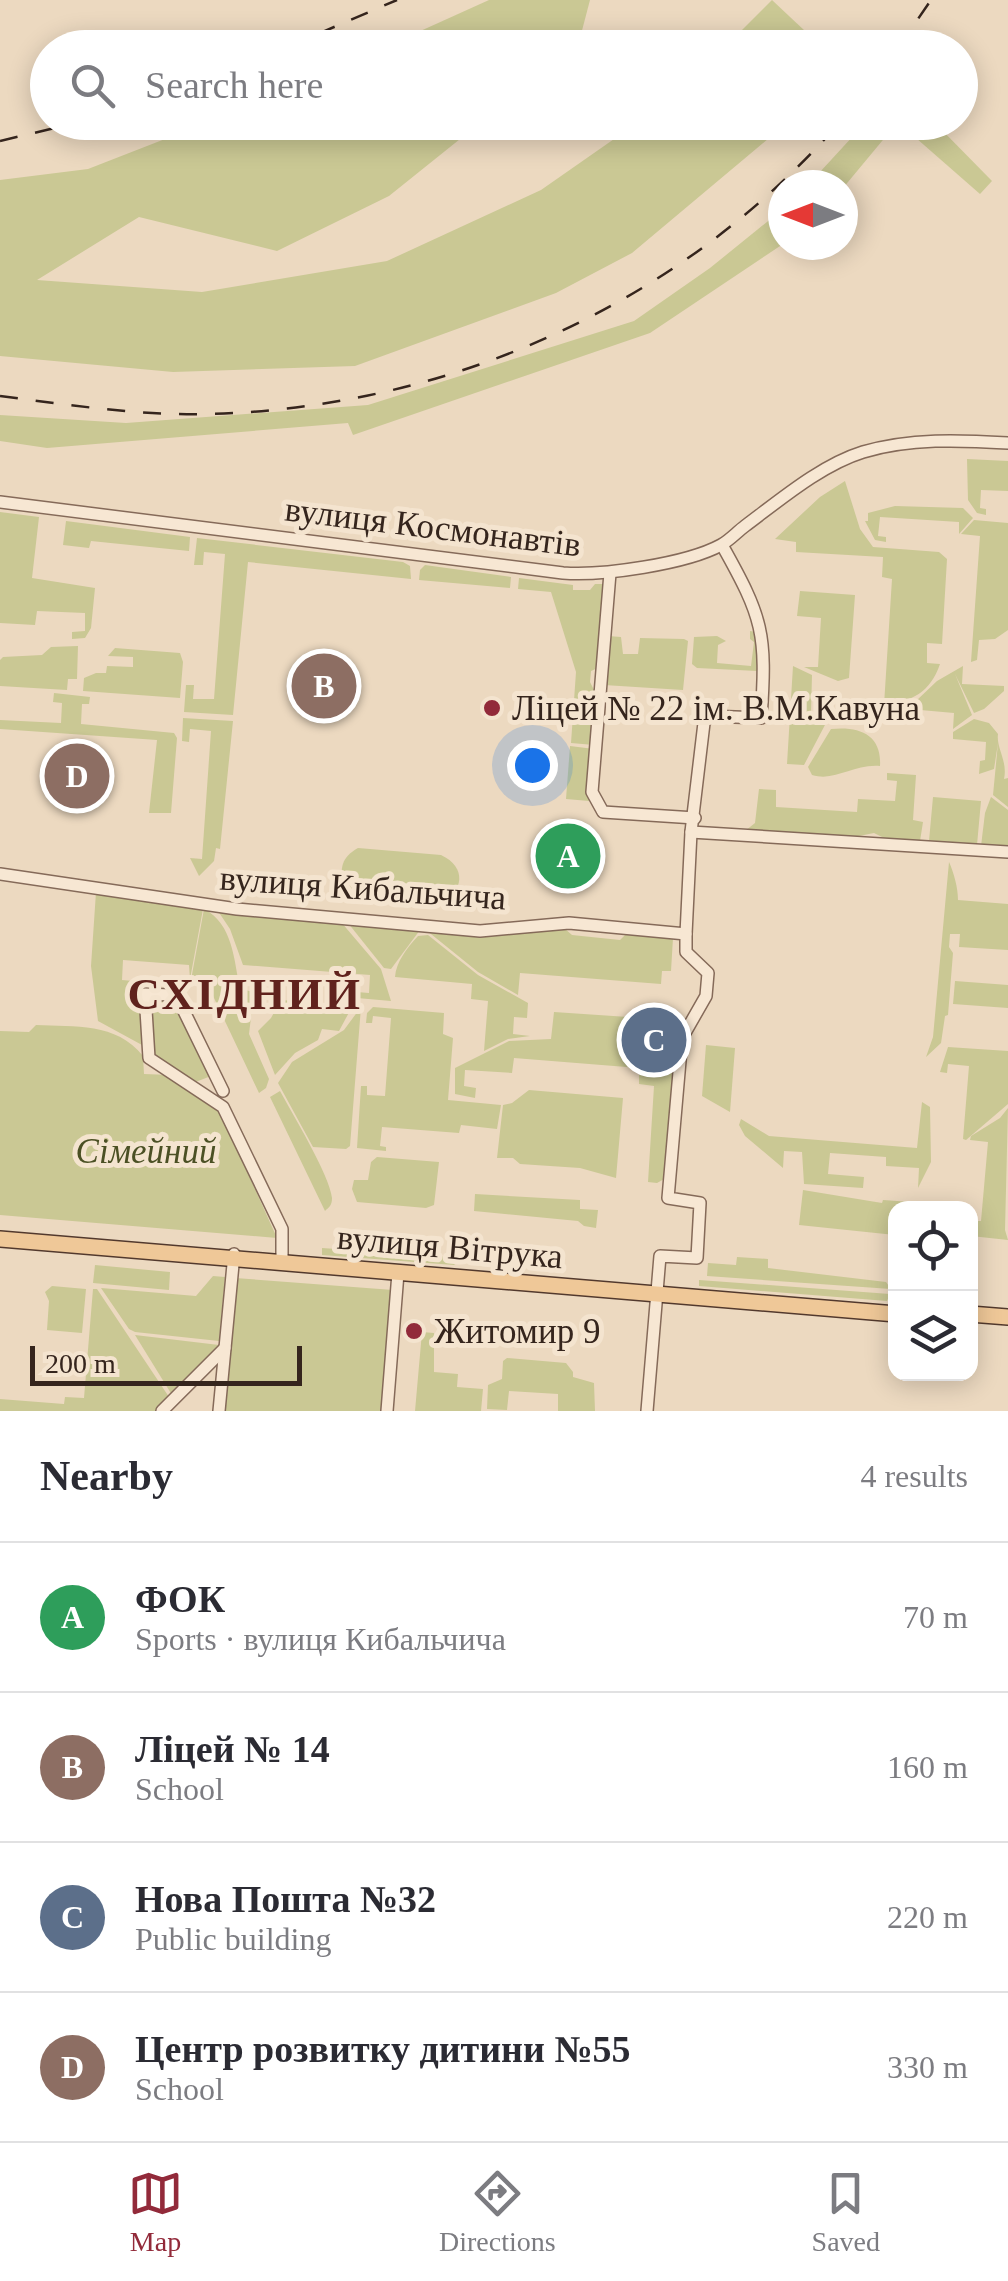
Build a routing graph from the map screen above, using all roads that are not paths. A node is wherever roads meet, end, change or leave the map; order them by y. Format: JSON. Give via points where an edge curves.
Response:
{"nodes":[{"id":1,"x":1008,"y":442,"type":"edge"},
{"id":2,"x":0,"y":502,"type":"edge"},
{"id":3,"x":722,"y":544,"type":"junction"},
{"id":4,"x":610,"y":573,"type":"junction"},
{"id":5,"x":693,"y":825,"type":"junction"},
{"id":6,"x":1008,"y":852,"type":"edge"},
{"id":7,"x":0,"y":874,"type":"edge"},
{"id":8,"x":686,"y":934,"type":"junction"},
{"id":9,"x":223,"y":1091,"type":"dead end"},
{"id":10,"x":0,"y":1236,"type":"edge"},
{"id":11,"x":234,"y":1256,"type":"junction"},
{"id":12,"x":282,"y":1258,"type":"junction"},
{"id":13,"x":398,"y":1274,"type":"junction"},
{"id":14,"x":657,"y":1291,"type":"junction"},
{"id":15,"x":888,"y":1310,"type":"edge"},
{"id":16,"x":978,"y":1318,"type":"edge"},
{"id":17,"x":1008,"y":1320,"type":"edge"},
{"id":18,"x":225,"y":1348,"type":"junction"},
{"id":19,"x":162,"y":1411,"type":"edge"},
{"id":20,"x":219,"y":1411,"type":"edge"},
{"id":21,"x":387,"y":1411,"type":"edge"},
{"id":22,"x":647,"y":1411,"type":"edge"}],
"edges":[{"from":1,"to":3,"type":"street","name":"вулиця Космонавтів","via":[[938,440],[862,452],[816,476]]},
{"from":2,"to":4,"type":"street","name":"вулиця Космонавтів","via":[[532,569]]},
{"from":3,"to":4,"type":"street","name":"вулиця Космонавтів"},
{"from":3,"to":5,"type":"street","via":[[761,627],[761,718],[706,718]]},
{"from":4,"to":5,"type":"street","via":[[592,792],[603,812]]},
{"from":5,"to":6,"type":"street"},
{"from":5,"to":8,"type":"street"},
{"from":7,"to":8,"type":"street","name":"вулиця Кибальчича","via":[[237,909],[480,931],[568,923]]},
{"from":8,"to":14,"type":"street","via":[[686,952],[708,973],[706,996],[682,1038],[668,1198],[700,1202],[696,1258],[660,1256]]},
{"from":9,"to":12,"type":"street","via":[[178,999],[145,994],[149,1058],[221,1105],[282,1229]]},
{"from":10,"to":11,"type":"main road","name":"вулиця Вітрука"},
{"from":11,"to":12,"type":"main road","name":"вулиця Вітрука"},
{"from":11,"to":13,"type":"main road","name":"вулиця Вітрука"},
{"from":11,"to":18,"type":"street"},
{"from":12,"to":14,"type":"main road","name":"вулиця Вітрука"},
{"from":13,"to":14,"type":"main road","name":"вулиця Вітрука"},
{"from":13,"to":21,"type":"street"},
{"from":14,"to":15,"type":"main road","name":"вулиця Вітрука"},
{"from":14,"to":22,"type":"street"},
{"from":16,"to":17,"type":"main road"},
{"from":18,"to":19,"type":"street"},
{"from":18,"to":20,"type":"street"}]}
